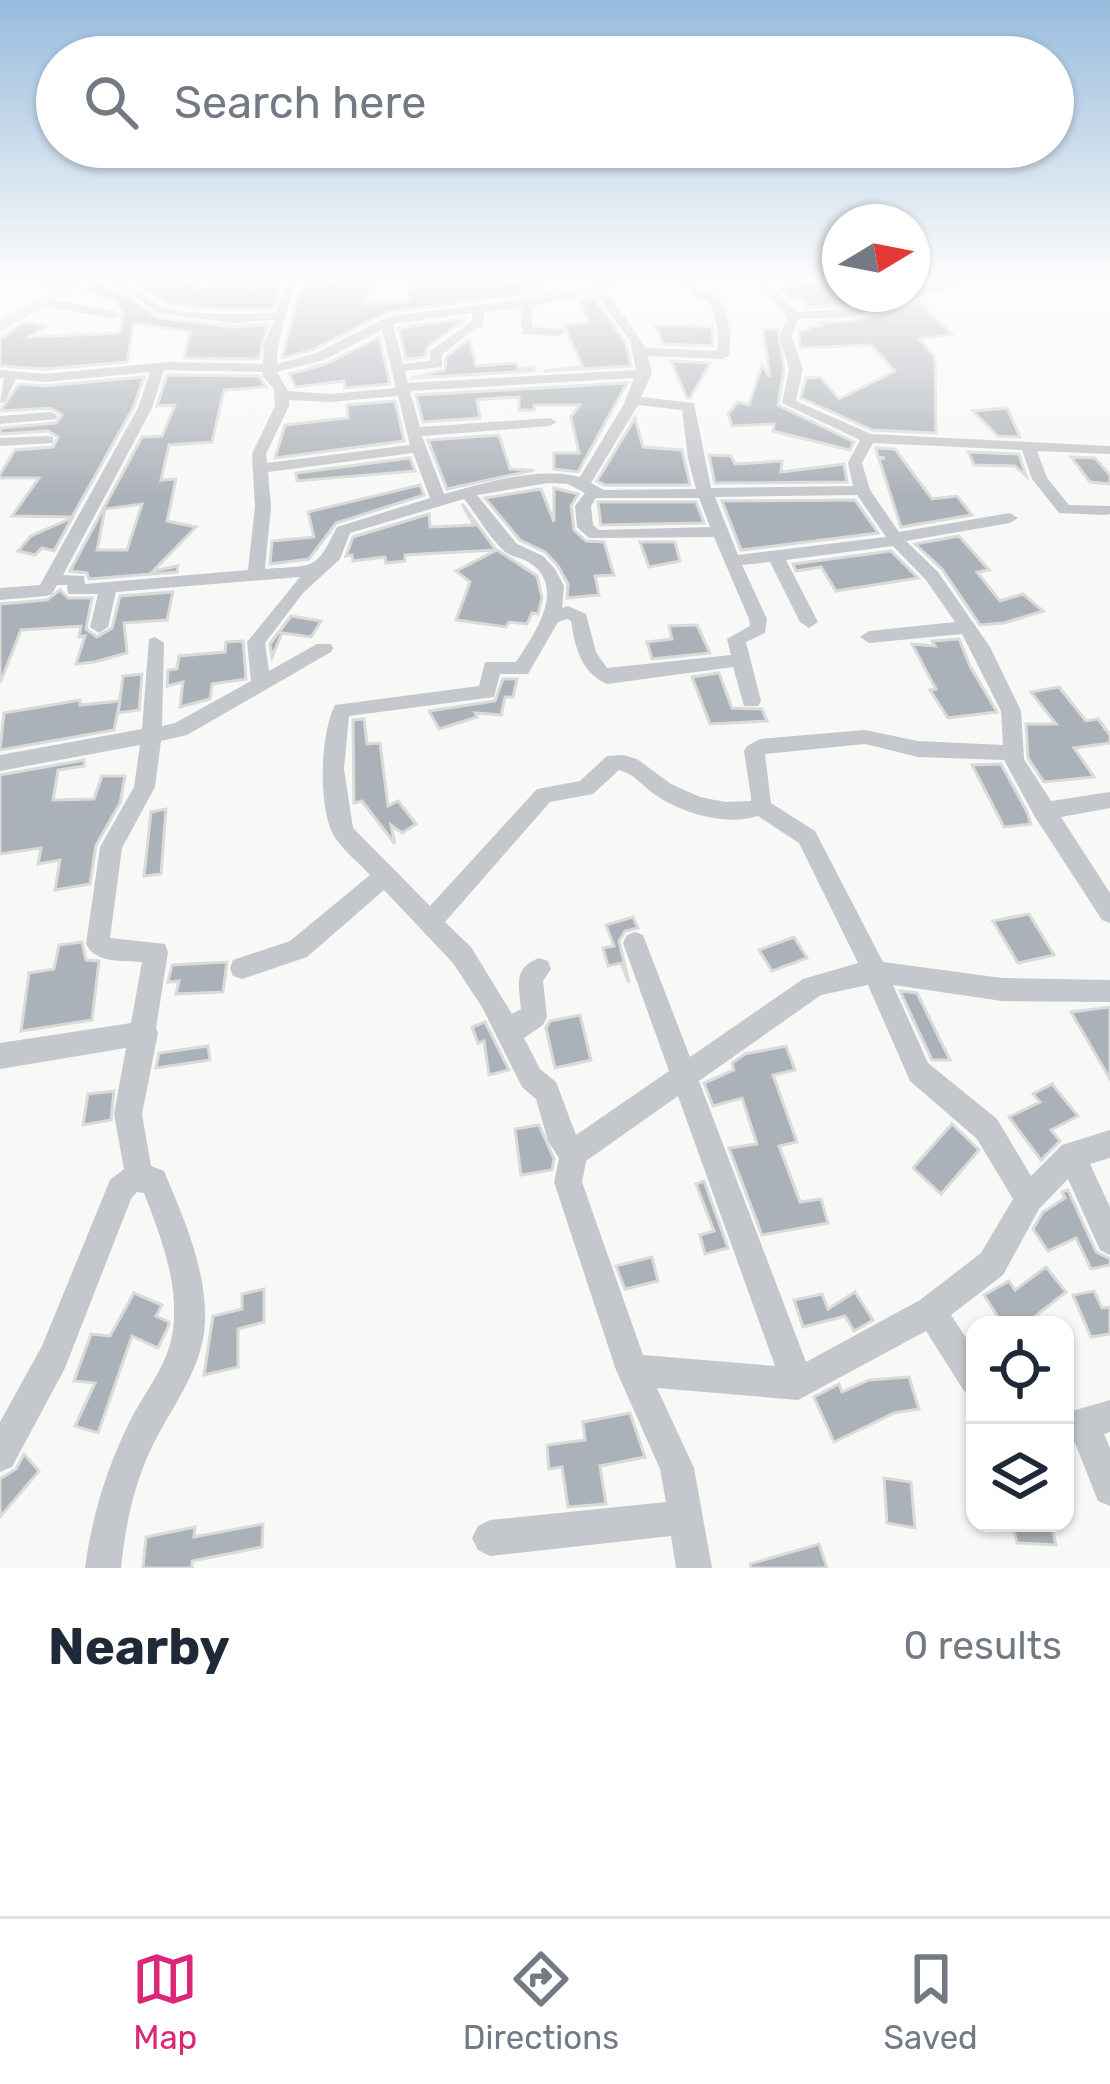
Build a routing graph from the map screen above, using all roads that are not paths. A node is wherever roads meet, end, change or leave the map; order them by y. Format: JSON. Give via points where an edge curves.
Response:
{"nodes":[{"id":1,"x":270,"y":352,"type":"edge"},
{"id":2,"x":329,"y":352,"type":"edge"},
{"id":3,"x":395,"y":352,"type":"edge"},
{"id":4,"x":437,"y":352,"type":"edge"},
{"id":5,"x":642,"y":352,"type":"edge"},
{"id":6,"x":646,"y":352,"type":"edge"},
{"id":7,"x":723,"y":352,"type":"edge"},
{"id":8,"x":791,"y":352,"type":"edge"},
{"id":9,"x":158,"y":367,"type":"junction"},
{"id":10,"x":400,"y":368,"type":"junction"},
{"id":11,"x":271,"y":369,"type":"junction"},
{"id":12,"x":645,"y":373,"type":"junction"},
{"id":13,"x":6,"y":374,"type":"edge"},
{"id":14,"x":404,"y":389,"type":"junction"},
{"id":15,"x":281,"y":395,"type":"junction"},
{"id":16,"x":0,"y":399,"type":"edge"},
{"id":17,"x":636,"y":401,"type":"junction"},
{"id":18,"x":51,"y":416,"type":"dead end"},
{"id":19,"x":0,"y":421,"type":"edge"},
{"id":20,"x":550,"y":422,"type":"dead end"},
{"id":21,"x":868,"y":438,"type":"junction"},
{"id":22,"x":48,"y":440,"type":"dead end"},
{"id":23,"x":416,"y":440,"type":"junction"},
{"id":24,"x":0,"y":442,"type":"edge"},
{"id":25,"x":1029,"y":448,"type":"junction"},
{"id":26,"x":1110,"y":450,"type":"edge"},
{"id":27,"x":260,"y":468,"type":"junction"},
{"id":28,"x":588,"y":487,"type":"junction"},
{"id":29,"x":862,"y":490,"type":"junction"},
{"id":30,"x":709,"y":494,"type":"junction"},
{"id":31,"x":469,"y":495,"type":"junction"},
{"id":32,"x":440,"y":500,"type":"junction"},
{"id":33,"x":1105,"y":510,"type":"dead end"},
{"id":34,"x":1010,"y":518,"type":"dead end"},
{"id":35,"x":722,"y":532,"type":"junction"},
{"id":36,"x":896,"y":540,"type":"junction"},
{"id":37,"x":776,"y":557,"type":"junction"},
{"id":38,"x":733,"y":561,"type":"junction"},
{"id":39,"x":319,"y":570,"type":"junction"},
{"id":40,"x":256,"y":572,"type":"junction"},
{"id":41,"x":49,"y":585,"type":"junction"},
{"id":42,"x":109,"y":587,"type":"junction"},
{"id":43,"x":0,"y":594,"type":"edge"},
{"id":44,"x":556,"y":616,"type":"junction"},
{"id":45,"x":808,"y":622,"type":"dead end"},
{"id":46,"x":99,"y":627,"type":"dead end"},
{"id":47,"x":969,"y":627,"type":"junction"},
{"id":48,"x":869,"y":637,"type":"dead end"},
{"id":49,"x":155,"y":643,"type":"dead end"},
{"id":50,"x":324,"y":648,"type":"dead end"},
{"id":51,"x":741,"y":660,"type":"junction"},
{"id":52,"x":261,"y":686,"type":"junction"},
{"id":53,"x":751,"y":701,"type":"dead end"},
{"id":54,"x":152,"y":736,"type":"junction"},
{"id":55,"x":1012,"y":753,"type":"junction"},
{"id":56,"x":0,"y":763,"type":"edge"},
{"id":57,"x":1110,"y":800,"type":"edge"},
{"id":58,"x":760,"y":806,"type":"junction"},
{"id":59,"x":1043,"y":811,"type":"junction"},
{"id":60,"x":386,"y":876,"type":"junction"},
{"id":61,"x":1110,"y":913,"type":"edge"},
{"id":62,"x":430,"y":922,"type":"junction"},
{"id":63,"x":635,"y":943,"type":"dead end"},
{"id":64,"x":242,"y":968,"type":"dead end"},
{"id":65,"x":538,"y":969,"type":"dead end"},
{"id":66,"x":874,"y":970,"type":"junction"},
{"id":67,"x":1110,"y":991,"type":"edge"},
{"id":68,"x":145,"y":1033,"type":"junction"},
{"id":69,"x":509,"y":1035,"type":"junction"},
{"id":70,"x":0,"y":1057,"type":"edge"},
{"id":71,"x":687,"y":1075,"type":"junction"},
{"id":72,"x":1110,"y":1144,"type":"edge"},
{"id":73,"x":574,"y":1153,"type":"junction"},
{"id":74,"x":1072,"y":1155,"type":"junction"},
{"id":75,"x":139,"y":1176,"type":"junction"},
{"id":76,"x":1029,"y":1199,"type":"junction"},
{"id":77,"x":1110,"y":1240,"type":"edge"},
{"id":78,"x":931,"y":1311,"type":"junction"},
{"id":79,"x":966,"y":1366,"type":"edge"},
{"id":80,"x":632,"y":1370,"type":"junction"},
{"id":81,"x":798,"y":1384,"type":"junction"},
{"id":82,"x":1086,"y":1423,"type":"edge"},
{"id":83,"x":0,"y":1455,"type":"edge"},
{"id":84,"x":1110,"y":1489,"type":"edge"},
{"id":85,"x":687,"y":1517,"type":"junction"},
{"id":86,"x":490,"y":1538,"type":"dead end"},
{"id":87,"x":103,"y":1568,"type":"edge"},
{"id":88,"x":694,"y":1568,"type":"edge"}],
"edges":[{"from":1,"to":11,"type":"street"},
{"from":2,"to":11,"type":"street"},
{"from":3,"to":10,"type":"street"},
{"from":4,"to":10,"type":"street","via":[[437,364]]},
{"from":5,"to":12,"type":"street"},
{"from":6,"to":7,"type":"street"},
{"from":8,"to":21,"type":"street","via":[[789,403]]},
{"from":9,"to":11,"type":"street"},
{"from":9,"to":13,"type":"street"},
{"from":9,"to":41,"type":"street","via":[[145,408]]},
{"from":10,"to":14,"type":"street"},
{"from":11,"to":15,"type":"street"},
{"from":12,"to":14,"type":"street"},
{"from":12,"to":17,"type":"street"},
{"from":13,"to":16,"type":"street"},
{"from":14,"to":15,"type":"street"},
{"from":14,"to":23,"type":"street"},
{"from":15,"to":27,"type":"street"},
{"from":17,"to":28,"type":"street"},
{"from":17,"to":30,"type":"street","via":[[688,404],[690,439]]},
{"from":18,"to":19,"type":"street"},
{"from":20,"to":23,"type":"street"},
{"from":21,"to":25,"type":"street"},
{"from":21,"to":29,"type":"street","via":[[855,464]]},
{"from":22,"to":24,"type":"street"},
{"from":23,"to":27,"type":"street"},
{"from":23,"to":32,"type":"street"},
{"from":25,"to":26,"type":"street"},
{"from":25,"to":33,"type":"street","via":[[1040,479],[1065,510]]},
{"from":27,"to":40,"type":"street"},
{"from":28,"to":30,"type":"street"},
{"from":28,"to":31,"type":"street","via":[[541,480]]},
{"from":28,"to":35,"type":"street","via":[[585,527],[595,535]]},
{"from":29,"to":30,"type":"street"},
{"from":29,"to":36,"type":"street"},
{"from":30,"to":35,"type":"street"},
{"from":31,"to":32,"type":"street"},
{"from":31,"to":44,"type":"street","via":[[511,548],[544,570]]},
{"from":32,"to":39,"type":"street","via":[[343,530]]},
{"from":34,"to":36,"type":"street"},
{"from":35,"to":38,"type":"street"},
{"from":36,"to":37,"type":"street"},
{"from":36,"to":47,"type":"street"},
{"from":37,"to":38,"type":"street"},
{"from":37,"to":45,"type":"street"},
{"from":38,"to":51,"type":"street","via":[[759,629],[737,636]]},
{"from":39,"to":40,"type":"street"},
{"from":39,"to":52,"type":"street","via":[[256,643]]},
{"from":40,"to":42,"type":"street"},
{"from":41,"to":42,"type":"street"},
{"from":41,"to":43,"type":"street"},
{"from":42,"to":46,"type":"street"},
{"from":44,"to":51,"type":"street","via":[[580,618],[587,651],[607,677]]},
{"from":44,"to":60,"type":"street","via":[[520,669],[492,667],[487,692],[337,715],[337,816]]},
{"from":47,"to":48,"type":"street"},
{"from":47,"to":55,"type":"street","via":[[1011,711]]},
{"from":49,"to":54,"type":"street"},
{"from":50,"to":52,"type":"street"},
{"from":51,"to":53,"type":"street"},
{"from":52,"to":54,"type":"street","via":[[202,722]]},
{"from":54,"to":56,"type":"street"},
{"from":54,"to":68,"type":"street","via":[[144,787],[111,847],[98,930],[104,948],[156,952]]},
{"from":55,"to":58,"type":"street","via":[[919,749],[865,736],[760,747]]},
{"from":55,"to":59,"type":"street"},
{"from":57,"to":59,"type":"street"},
{"from":58,"to":62,"type":"street","via":[[726,811],[668,793],[637,765],[614,762],[586,788],[544,795]]},
{"from":58,"to":66,"type":"street","via":[[807,837]]},
{"from":59,"to":61,"type":"street"},
{"from":60,"to":62,"type":"street"},
{"from":60,"to":64,"type":"street","via":[[298,949]]},
{"from":62,"to":69,"type":"street","via":[[462,955]]},
{"from":63,"to":71,"type":"street"},
{"from":65,"to":69,"type":"street","via":[[530,976],[534,1017]]},
{"from":66,"to":67,"type":"street","via":[[991,988]]},
{"from":66,"to":71,"type":"street","via":[[812,987]]},
{"from":66,"to":76,"type":"street","via":[[919,1072],[987,1130]]},
{"from":68,"to":70,"type":"street"},
{"from":68,"to":75,"type":"street","via":[[128,1114]]},
{"from":69,"to":73,"type":"street","via":[[547,1091],[562,1142]]},
{"from":71,"to":73,"type":"street"},
{"from":71,"to":81,"type":"street"},
{"from":72,"to":74,"type":"street"},
{"from":73,"to":80,"type":"street","via":[[568,1182]]},
{"from":74,"to":76,"type":"street"},
{"from":74,"to":77,"type":"street"},
{"from":75,"to":83,"type":"street","via":[[120,1190],[53,1358]]},
{"from":75,"to":87,"type":"street","via":[[154,1181],[184,1258],[189,1325],[107,1522]]},
{"from":76,"to":78,"type":"street","via":[[992,1264]]},
{"from":78,"to":79,"type":"street"},
{"from":78,"to":81,"type":"street"},
{"from":80,"to":81,"type":"street"},
{"from":80,"to":85,"type":"street","via":[[677,1468]]},
{"from":82,"to":84,"type":"street"},
{"from":85,"to":86,"type":"street"},
{"from":85,"to":88,"type":"street"}]}
